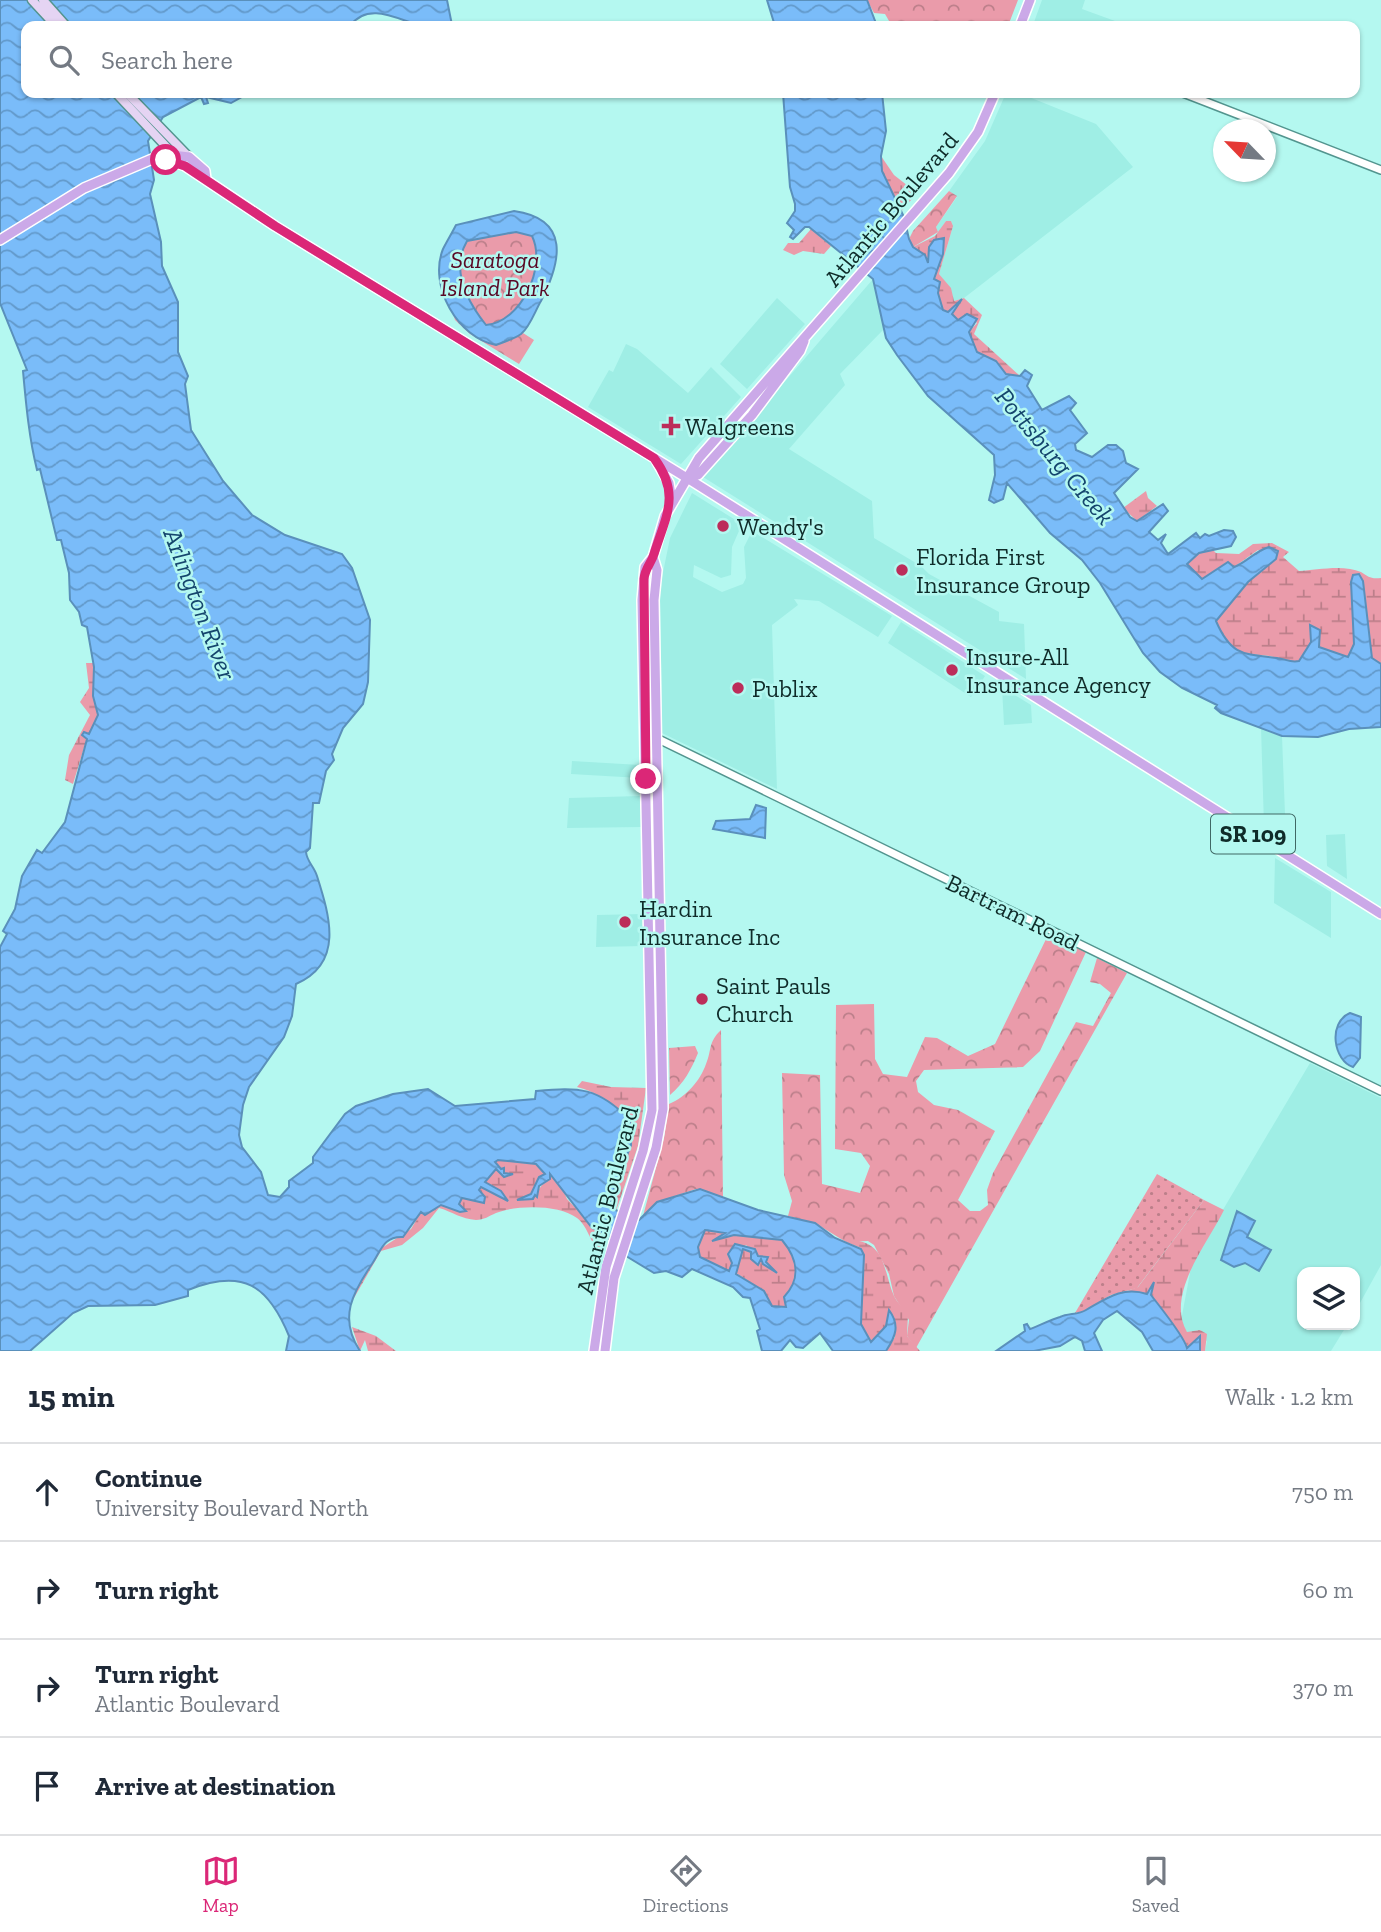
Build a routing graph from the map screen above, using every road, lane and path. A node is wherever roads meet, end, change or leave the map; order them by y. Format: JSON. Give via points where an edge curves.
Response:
{"nodes":[{"id":1,"x":32,"y":0,"type":"edge"},
{"id":2,"x":43,"y":0,"type":"edge"},
{"id":3,"x":1030,"y":0,"type":"edge"},
{"id":4,"x":51,"y":21,"type":"edge"},
{"id":5,"x":62,"y":21,"type":"edge"},
{"id":6,"x":1022,"y":21,"type":"edge"},
{"id":7,"x":121,"y":98,"type":"edge"},
{"id":8,"x":131,"y":98,"type":"edge"},
{"id":9,"x":992,"y":98,"type":"edge"},
{"id":10,"x":1196,"y":98,"type":"edge"},
{"id":11,"x":158,"y":133,"type":"junction"},
{"id":12,"x":171,"y":153,"type":"junction"},
{"id":13,"x":161,"y":158,"type":"junction"},
{"id":14,"x":187,"y":161,"type":"junction"},
{"id":15,"x":1381,"y":170,"type":"edge"},
{"id":16,"x":0,"y":240,"type":"edge"},
{"id":17,"x":804,"y":341,"type":"junction"},
{"id":18,"x":654,"y":458,"type":"junction"},
{"id":19,"x":707,"y":465,"type":"junction"},
{"id":20,"x":687,"y":478,"type":"junction"},
{"id":21,"x":709,"y":492,"type":"junction"},
{"id":22,"x":672,"y":501,"type":"junction"},
{"id":23,"x":653,"y":557,"type":"junction"},
{"id":24,"x":646,"y":733,"type":"junction"},
{"id":25,"x":656,"y":738,"type":"junction"},
{"id":26,"x":1381,"y":914,"type":"edge"},
{"id":27,"x":1381,"y":1091,"type":"edge"},
{"id":28,"x":594,"y":1351,"type":"edge"},
{"id":29,"x":605,"y":1351,"type":"edge"}],
"edges":[{"from":1,"to":4,"type":"main road"},
{"from":2,"to":5,"type":"main road"},
{"from":3,"to":6,"type":"main road"},
{"from":7,"to":11,"type":"main road","number":"SR 109"},
{"from":8,"to":11,"type":"main road","number":"SR 109"},
{"from":9,"to":17,"type":"main road","name":"Atlantic Boulevard","via":[[963,156]]},
{"from":10,"to":15,"type":"street"},
{"from":11,"to":12,"type":"main road","number":"SR 109"},
{"from":11,"to":14,"type":"main road","number":"SR 109"},
{"from":12,"to":13,"type":"main road"},
{"from":12,"to":14,"type":"main road"},
{"from":13,"to":14,"type":"main road"},
{"from":13,"to":16,"type":"main road","via":[[83,188]]},
{"from":14,"to":18,"type":"main road","number":"SR 109","via":[[206,180],[275,226]]},
{"from":17,"to":19,"type":"main road","name":"Atlantic Boulevard","via":[[785,374]]},
{"from":17,"to":20,"type":"main road","name":"Atlantic Boulevard","via":[[699,458]]},
{"from":18,"to":20,"type":"main road","number":"SR 109"},
{"from":18,"to":22,"type":"main road","via":[[664,472]]},
{"from":19,"to":20,"type":"main road","name":"Atlantic Boulevard"},
{"from":19,"to":21,"type":"main road"},
{"from":20,"to":21,"type":"main road","number":"SR 109"},
{"from":20,"to":22,"type":"main road","name":"Atlantic Boulevard"},
{"from":21,"to":26,"type":"main road","number":"SR 109"},
{"from":22,"to":23,"type":"main road","name":"Atlantic Boulevard"},
{"from":23,"to":24,"type":"main road","name":"Atlantic Boulevard","via":[[645,567],[642,600]]},
{"from":23,"to":25,"type":"main road","name":"Atlantic Boulevard","via":[[657,570]]},
{"from":24,"to":25,"type":"street","name":"Bartram Road"},
{"from":24,"to":28,"type":"main road","name":"Atlantic Boulevard","via":[[653,1088],[647,1136],[608,1256]]},
{"from":25,"to":27,"type":"street","name":"Bartram Road"},
{"from":25,"to":29,"type":"main road","name":"Atlantic Boulevard","via":[[663,1110],[656,1148],[619,1260]]}]}
